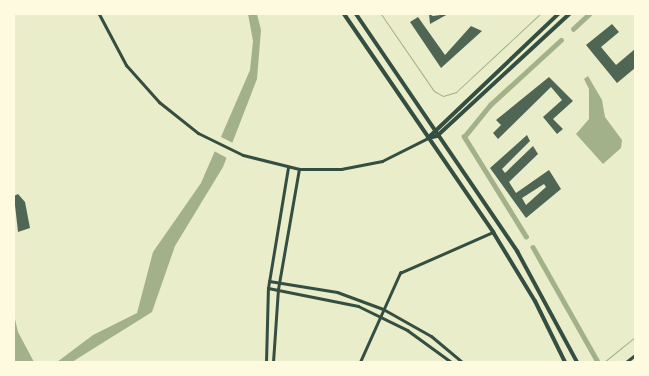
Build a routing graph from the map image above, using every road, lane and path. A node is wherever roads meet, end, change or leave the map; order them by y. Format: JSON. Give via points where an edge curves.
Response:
{"nodes":[{"id":1,"x":99,"y":14,"type":"edge"},
{"id":2,"x":344,"y":14,"type":"edge"},
{"id":3,"x":356,"y":14,"type":"edge"},
{"id":4,"x":558,"y":14,"type":"edge"},
{"id":5,"x":569,"y":14,"type":"edge"},
{"id":6,"x":432,"y":130,"type":"junction"},
{"id":7,"x":437,"y":136,"type":"junction"},
{"id":8,"x":428,"y":138,"type":"junction"},
{"id":9,"x":288,"y":167,"type":"junction"},
{"id":10,"x":299,"y":169,"type":"junction"},
{"id":11,"x":493,"y":232,"type":"junction"},
{"id":12,"x":269,"y":281,"type":"junction"},
{"id":13,"x":279,"y":281,"type":"junction"},
{"id":14,"x":268,"y":288,"type":"junction"},
{"id":15,"x":278,"y":289,"type":"junction"},
{"id":16,"x":382,"y":309,"type":"junction"},
{"id":17,"x":379,"y":316,"type":"junction"},
{"id":18,"x":635,"y":355,"type":"edge"},
{"id":19,"x":266,"y":362,"type":"edge"},
{"id":20,"x":272,"y":362,"type":"edge"},
{"id":21,"x":360,"y":362,"type":"edge"},
{"id":22,"x":451,"y":362,"type":"edge"},
{"id":23,"x":462,"y":362,"type":"edge"},
{"id":24,"x":565,"y":362,"type":"edge"},
{"id":25,"x":577,"y":362,"type":"edge"},
{"id":26,"x":626,"y":362,"type":"edge"}],
"edges":[{"from":1,"to":9,"type":"street","via":[[121,56],[145,88],[174,115],[215,143]]},
{"from":2,"to":8,"type":"main road"},
{"from":3,"to":6,"type":"main road"},
{"from":4,"to":6,"type":"main road"},
{"from":5,"to":7,"type":"main road"},
{"from":6,"to":7,"type":"main road"},
{"from":6,"to":8,"type":"main road"},
{"from":7,"to":8,"type":"main road"},
{"from":7,"to":25,"type":"main road","via":[[517,251]]},
{"from":8,"to":10,"type":"street","via":[[366,165]]},
{"from":8,"to":11,"type":"main road"},
{"from":9,"to":10,"type":"street"},
{"from":9,"to":12,"type":"street"},
{"from":10,"to":13,"type":"street"},
{"from":11,"to":16,"type":"street","via":[[400,273]]},
{"from":11,"to":24,"type":"main road","via":[[550,327]]},
{"from":12,"to":13,"type":"street"},
{"from":12,"to":14,"type":"street"},
{"from":13,"to":15,"type":"street"},
{"from":13,"to":16,"type":"street","via":[[337,292]]},
{"from":14,"to":15,"type":"street"},
{"from":14,"to":19,"type":"street"},
{"from":15,"to":17,"type":"street","via":[[334,299]]},
{"from":15,"to":20,"type":"street"},
{"from":16,"to":17,"type":"street"},
{"from":16,"to":23,"type":"street","via":[[431,336]]},
{"from":17,"to":21,"type":"street"},
{"from":17,"to":22,"type":"street","via":[[414,334]]},
{"from":18,"to":26,"type":"street"}]}
